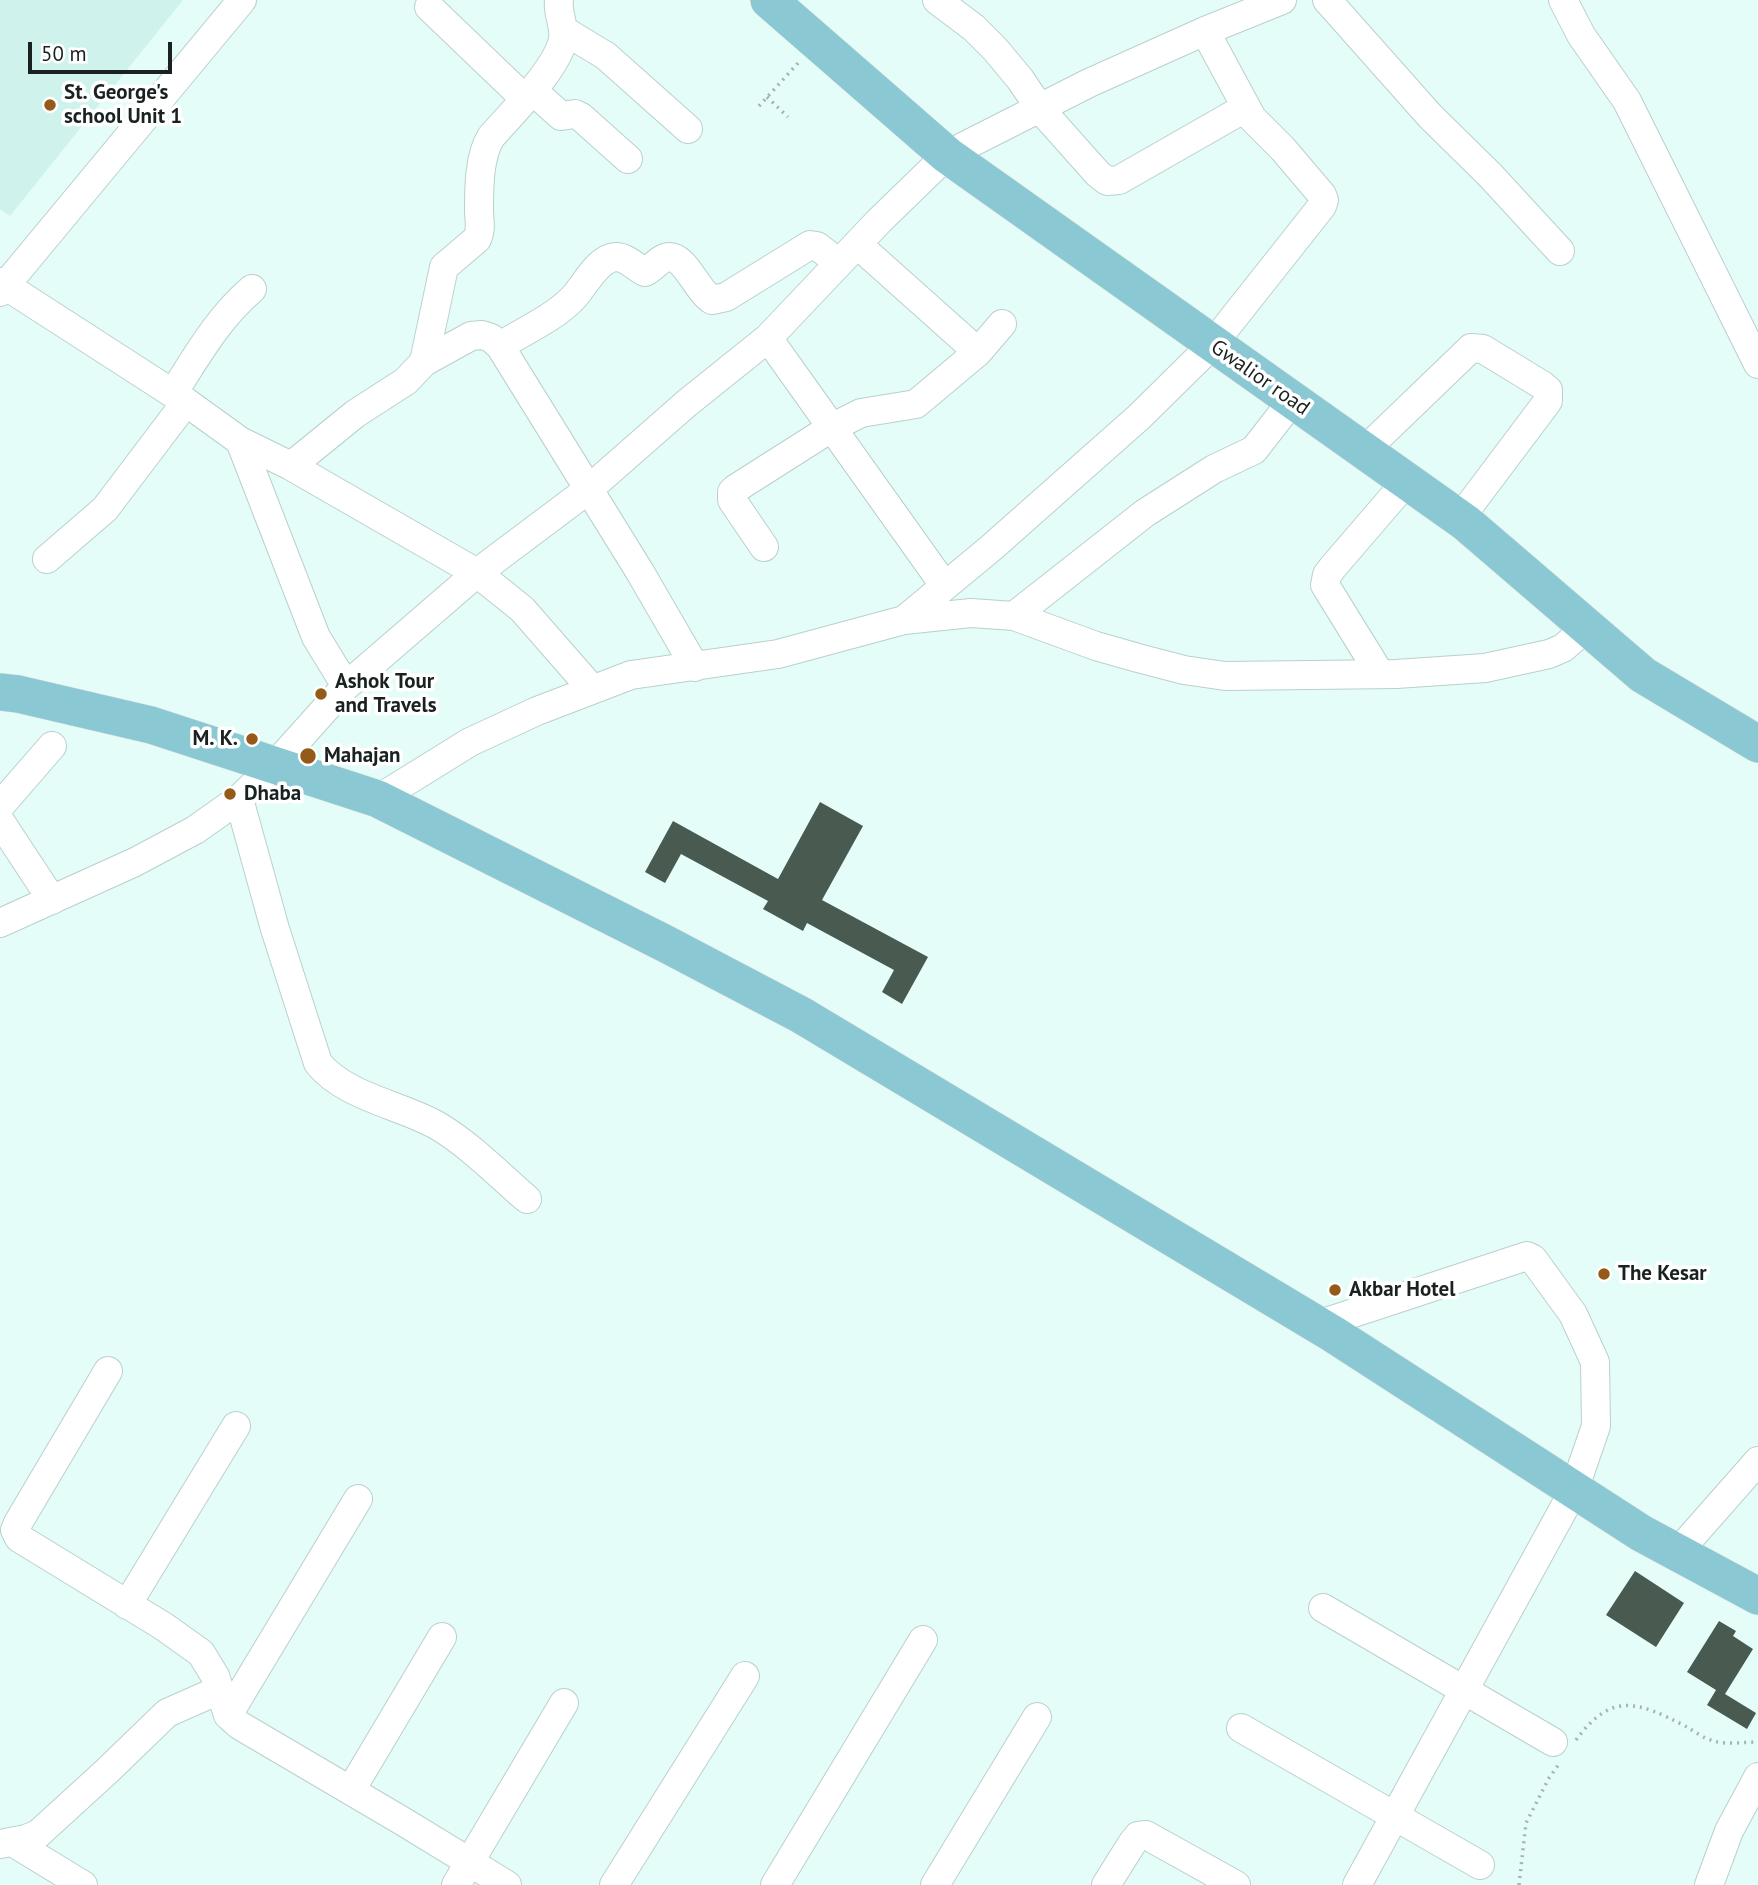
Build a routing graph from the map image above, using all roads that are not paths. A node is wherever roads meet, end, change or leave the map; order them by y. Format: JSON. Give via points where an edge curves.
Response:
{"nodes":[{"id":1,"x":242,"y":0,"type":"edge"},
{"id":2,"x":559,"y":0,"type":"edge"},
{"id":3,"x":769,"y":0,"type":"edge"},
{"id":4,"x":937,"y":0,"type":"edge"},
{"id":5,"x":1282,"y":0,"type":"edge"},
{"id":6,"x":1327,"y":0,"type":"edge"},
{"id":7,"x":1563,"y":0,"type":"edge"},
{"id":8,"x":429,"y":6,"type":"dead end"},
{"id":9,"x":563,"y":30,"type":"junction"},
{"id":10,"x":1205,"y":31,"type":"junction"},
{"id":11,"x":528,"y":94,"type":"junction"},
{"id":12,"x":1245,"y":108,"type":"junction"},
{"id":13,"x":1041,"y":110,"type":"junction"},
{"id":14,"x":688,"y":129,"type":"dead end"},
{"id":15,"x":947,"y":155,"type":"junction"},
{"id":16,"x":628,"y":159,"type":"dead end"},
{"id":17,"x":1560,"y":251,"type":"dead end"},
{"id":18,"x":848,"y":253,"type":"junction"},
{"id":19,"x":1,"y":286,"type":"edge"},
{"id":20,"x":252,"y":289,"type":"dead end"},
{"id":21,"x":1002,"y":324,"type":"dead end"},
{"id":22,"x":768,"y":338,"type":"junction"},
{"id":23,"x":1212,"y":345,"type":"junction"},
{"id":24,"x":500,"y":346,"type":"junction"},
{"id":25,"x":978,"y":352,"type":"junction"},
{"id":26,"x":424,"y":362,"type":"junction"},
{"id":27,"x":1758,"y":363,"type":"edge"},
{"id":28,"x":179,"y":397,"type":"junction"},
{"id":29,"x":1292,"y":401,"type":"junction"},
{"id":30,"x":831,"y":428,"type":"junction"},
{"id":31,"x":240,"y":441,"type":"junction"},
{"id":32,"x":1364,"y":451,"type":"junction"},
{"id":33,"x":290,"y":466,"type":"junction"},
{"id":34,"x":1407,"y":481,"type":"junction"},
{"id":35,"x":589,"y":489,"type":"junction"},
{"id":36,"x":1460,"y":518,"type":"junction"},
{"id":37,"x":764,"y":547,"type":"dead end"},
{"id":38,"x":47,"y":559,"type":"dead end"},
{"id":39,"x":477,"y":573,"type":"junction"},
{"id":40,"x":944,"y":585,"type":"junction"},
{"id":41,"x":1014,"y":616,"type":"junction"},
{"id":42,"x":904,"y":620,"type":"junction"},
{"id":43,"x":1587,"y":627,"type":"junction"},
{"id":44,"x":695,"y":667,"type":"junction"},
{"id":45,"x":1380,"y":674,"type":"junction"},
{"id":46,"x":345,"y":687,"type":"junction"},
{"id":47,"x":592,"y":690,"type":"junction"},
{"id":48,"x":0,"y":692,"type":"edge"},
{"id":49,"x":1758,"y":744,"type":"edge"},
{"id":50,"x":52,"y":746,"type":"dead end"},
{"id":51,"x":275,"y":765,"type":"junction"},
{"id":52,"x":239,"y":799,"type":"junction"},
{"id":53,"x":377,"y":799,"type":"junction"},
{"id":54,"x":0,"y":806,"type":"edge"},
{"id":55,"x":0,"y":821,"type":"edge"},
{"id":56,"x":52,"y":900,"type":"junction"},
{"id":57,"x":0,"y":923,"type":"edge"},
{"id":58,"x":527,"y":1199,"type":"dead end"},
{"id":59,"x":1317,"y":1325,"type":"junction"},
{"id":60,"x":108,"y":1371,"type":"dead end"},
{"id":61,"x":236,"y":1426,"type":"dead end"},
{"id":62,"x":1758,"y":1461,"type":"edge"},
{"id":63,"x":1574,"y":1490,"type":"junction"},
{"id":64,"x":358,"y":1499,"type":"dead end"},
{"id":65,"x":1676,"y":1553,"type":"junction"},
{"id":66,"x":1758,"y":1596,"type":"edge"},
{"id":67,"x":127,"y":1605,"type":"junction"},
{"id":68,"x":1323,"y":1608,"type":"dead end"},
{"id":69,"x":442,"y":1637,"type":"dead end"},
{"id":70,"x":923,"y":1640,"type":"dead end"},
{"id":71,"x":745,"y":1676,"type":"dead end"},
{"id":72,"x":1463,"y":1691,"type":"junction"},
{"id":73,"x":224,"y":1703,"type":"junction"},
{"id":74,"x":564,"y":1703,"type":"dead end"},
{"id":75,"x":1037,"y":1717,"type":"dead end"},
{"id":76,"x":1241,"y":1728,"type":"dead end"},
{"id":77,"x":1562,"y":1750,"type":"road end"},
{"id":78,"x":1758,"y":1777,"type":"edge"},
{"id":79,"x":351,"y":1790,"type":"junction"},
{"id":80,"x":1394,"y":1817,"type":"junction"},
{"id":81,"x":7,"y":1843,"type":"edge"},
{"id":82,"x":1480,"y":1865,"type":"dead end"},
{"id":83,"x":463,"y":1874,"type":"edge"},
{"id":84,"x":83,"y":1885,"type":"edge"},
{"id":85,"x":508,"y":1885,"type":"edge"},
{"id":86,"x":614,"y":1885,"type":"edge"},
{"id":87,"x":775,"y":1885,"type":"edge"},
{"id":88,"x":936,"y":1885,"type":"edge"},
{"id":89,"x":1106,"y":1885,"type":"edge"},
{"id":90,"x":1236,"y":1885,"type":"edge"},
{"id":91,"x":1356,"y":1885,"type":"edge"},
{"id":92,"x":1709,"y":1885,"type":"edge"}],
"edges":[{"from":1,"to":19,"type":"street"},
{"from":2,"to":9,"type":"street"},
{"from":3,"to":15,"type":"main road","name":"Gwalior road"},
{"from":4,"to":13,"type":"street","via":[[995,49]]},
{"from":5,"to":10,"type":"street"},
{"from":6,"to":17,"type":"street"},
{"from":7,"to":27,"type":"street","via":[[1581,35],[1627,100]]},
{"from":8,"to":11,"type":"street"},
{"from":9,"to":11,"type":"street","via":[[550,66]]},
{"from":9,"to":14,"type":"street","via":[[606,56]]},
{"from":10,"to":12,"type":"street"},
{"from":10,"to":13,"type":"street"},
{"from":11,"to":16,"type":"street","via":[[561,116],[581,117]]},
{"from":11,"to":26,"type":"street","via":[[484,149],[480,234],[444,267]]},
{"from":12,"to":13,"type":"street","via":[[1114,182],[1098,174]]},
{"from":12,"to":23,"type":"street","via":[[1324,200]]},
{"from":13,"to":15,"type":"street"},
{"from":15,"to":18,"type":"street"},
{"from":15,"to":23,"type":"main road","name":"Gwalior road"},
{"from":18,"to":22,"type":"street"},
{"from":18,"to":24,"type":"street","via":[[810,245],[726,297],[712,300],[672,257],[645,272],[614,257],[558,312]]},
{"from":18,"to":25,"type":"street"},
{"from":19,"to":28,"type":"street"},
{"from":20,"to":28,"type":"street","via":[[218,324]]},
{"from":21,"to":25,"type":"street"},
{"from":22,"to":30,"type":"street"},
{"from":22,"to":35,"type":"street"},
{"from":23,"to":29,"type":"main road","name":"Gwalior road"},
{"from":23,"to":40,"type":"street","via":[[1139,417]]},
{"from":24,"to":26,"type":"street","via":[[482,335],[471,337]]},
{"from":24,"to":35,"type":"street"},
{"from":25,"to":30,"type":"street","via":[[916,404],[861,413]]},
{"from":26,"to":33,"type":"street"},
{"from":28,"to":31,"type":"street"},
{"from":28,"to":38,"type":"street","via":[[105,509]]},
{"from":29,"to":32,"type":"main road","name":"Gwalior road"},
{"from":29,"to":41,"type":"street","via":[[1254,450],[1214,469],[1145,513]]},
{"from":30,"to":37,"type":"street","via":[[732,492],[732,500]]},
{"from":30,"to":40,"type":"street"},
{"from":31,"to":33,"type":"street"},
{"from":31,"to":46,"type":"street","via":[[316,638]]},
{"from":32,"to":34,"type":"main road","name":"Gwalior road"},
{"from":32,"to":36,"type":"street","via":[[1471,348],[1483,349],[1542,385],[1548,390],[1548,401]]},
{"from":33,"to":39,"type":"street"},
{"from":34,"to":36,"type":"main road","name":"Gwalior road"},
{"from":34,"to":45,"type":"street","via":[[1333,567],[1325,585]]},
{"from":35,"to":39,"type":"street"},
{"from":35,"to":44,"type":"street"},
{"from":36,"to":43,"type":"main road","name":"Gwalior road"},
{"from":39,"to":46,"type":"street"},
{"from":39,"to":47,"type":"street","via":[[522,609]]},
{"from":40,"to":42,"type":"street"},
{"from":41,"to":42,"type":"street","via":[[971,613]]},
{"from":41,"to":45,"type":"street","via":[[1096,646],[1198,672],[1238,677]]},
{"from":42,"to":44,"type":"street","via":[[778,654]]},
{"from":43,"to":45,"type":"street","via":[[1563,648],[1531,658],[1485,668]]},
{"from":43,"to":49,"type":"main road","name":"Gwalior road","via":[[1643,674]]},
{"from":44,"to":47,"type":"street","via":[[638,673]]},
{"from":46,"to":51,"type":"street"},
{"from":47,"to":53,"type":"street","via":[[470,742]]},
{"from":48,"to":51,"type":"main road","via":[[151,724]]},
{"from":50,"to":54,"type":"street"},
{"from":51,"to":52,"type":"street"},
{"from":51,"to":53,"type":"main road"},
{"from":52,"to":56,"type":"street","via":[[135,862]]},
{"from":52,"to":58,"type":"street","via":[[318,1063],[359,1091],[448,1132]]},
{"from":53,"to":59,"type":"main road","via":[[801,1015]]},
{"from":55,"to":56,"type":"street"},
{"from":56,"to":57,"type":"street"},
{"from":59,"to":63,"type":"main road"},
{"from":59,"to":63,"type":"street","via":[[1530,1256],[1573,1314],[1595,1362],[1596,1426]]},
{"from":60,"to":67,"type":"street","via":[[15,1530],[28,1545]]},
{"from":61,"to":67,"type":"street"},
{"from":62,"to":65,"type":"street"},
{"from":63,"to":65,"type":"main road"},
{"from":63,"to":72,"type":"street"},
{"from":64,"to":73,"type":"street"},
{"from":65,"to":66,"type":"main road"},
{"from":67,"to":73,"type":"street","via":[[201,1653]]},
{"from":68,"to":72,"type":"street"},
{"from":69,"to":79,"type":"street"},
{"from":70,"to":87,"type":"street"},
{"from":71,"to":86,"type":"street"},
{"from":72,"to":77,"type":"street"},
{"from":72,"to":80,"type":"street"},
{"from":73,"to":79,"type":"street","via":[[239,1725]]},
{"from":73,"to":81,"type":"street","via":[[167,1713],[38,1834]]},
{"from":74,"to":83,"type":"street"},
{"from":75,"to":88,"type":"street"},
{"from":76,"to":80,"type":"street"},
{"from":78,"to":92,"type":"street","via":[[1729,1831]]},
{"from":79,"to":83,"type":"street"},
{"from":80,"to":82,"type":"street"},
{"from":80,"to":91,"type":"street"},
{"from":81,"to":84,"type":"street"},
{"from":83,"to":85,"type":"street"},
{"from":89,"to":90,"type":"street","via":[[1133,1842],[1146,1835]]}]}
